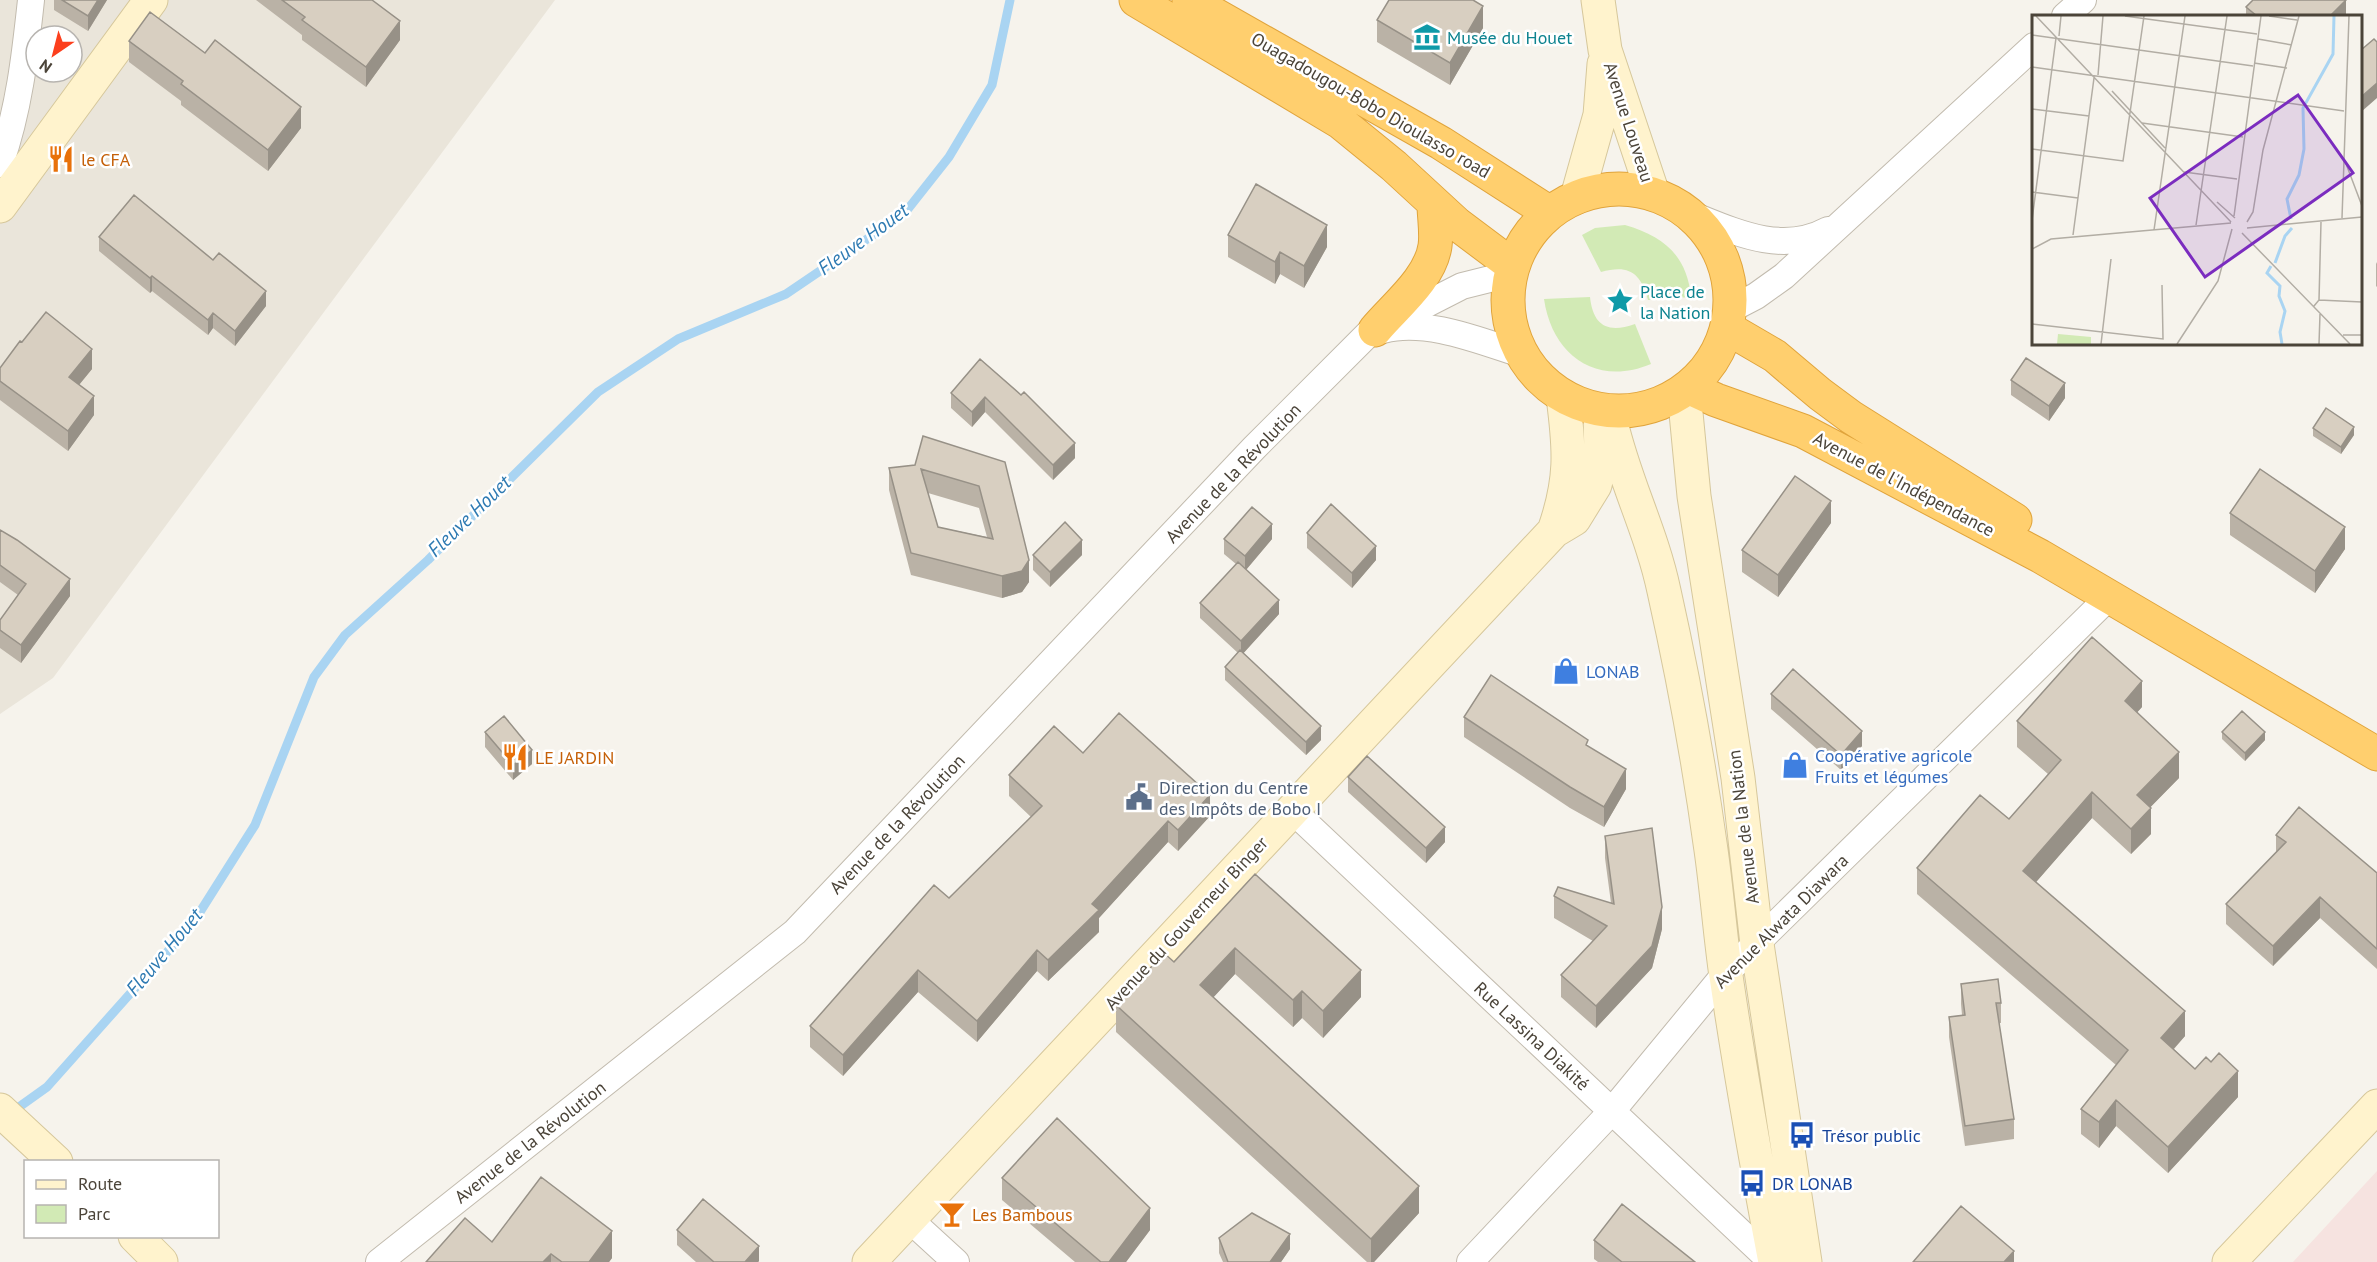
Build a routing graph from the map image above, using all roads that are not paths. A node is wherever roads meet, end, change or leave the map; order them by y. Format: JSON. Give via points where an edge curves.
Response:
{"nodes":[{"id":1,"x":32,"y":0,"type":"edge"},
{"id":2,"x":151,"y":0,"type":"edge"},
{"id":3,"x":1136,"y":0,"type":"edge"},
{"id":4,"x":1189,"y":0,"type":"edge"},
{"id":5,"x":1598,"y":0,"type":"edge"},
{"id":6,"x":2083,"y":0,"type":"edge"},
{"id":7,"x":2066,"y":15,"type":"edge"},
{"id":8,"x":2032,"y":48,"type":"edge"},
{"id":9,"x":1605,"y":50,"type":"junction"},
{"id":10,"x":0,"y":164,"type":"edge"},
{"id":11,"x":1653,"y":194,"type":"junction"},
{"id":12,"x":2,"y":200,"type":"edge"},
{"id":13,"x":1434,"y":204,"type":"junction"},
{"id":14,"x":1563,"y":205,"type":"junction"},
{"id":15,"x":1690,"y":214,"type":"junction"},
{"id":16,"x":1846,"y":220,"type":"junction"},
{"id":17,"x":1511,"y":270,"type":"junction"},
{"id":18,"x":1729,"y":319,"type":"junction"},
{"id":19,"x":1371,"y":332,"type":"junction"},
{"id":20,"x":1521,"y":354,"type":"junction"},
{"id":21,"x":1697,"y":393,"type":"junction"},
{"id":22,"x":1563,"y":397,"type":"junction"},
{"id":23,"x":1604,"y":412,"type":"junction"},
{"id":24,"x":1554,"y":531,"type":"junction"},
{"id":25,"x":2110,"y":596,"type":"junction"},
{"id":26,"x":2377,"y":754,"type":"edge"},
{"id":27,"x":1292,"y":810,"type":"junction"},
{"id":28,"x":1757,"y":944,"type":"junction"},
{"id":29,"x":1725,"y":974,"type":"junction"},
{"id":30,"x":2377,"y":1106,"type":"edge"},
{"id":31,"x":0,"y":1110,"type":"edge"},
{"id":32,"x":1612,"y":1111,"type":"junction"},
{"id":33,"x":44,"y":1150,"type":"edge"},
{"id":34,"x":909,"y":1219,"type":"junction"},
{"id":35,"x":137,"y":1238,"type":"edge"},
{"id":36,"x":161,"y":1262,"type":"edge"},
{"id":37,"x":379,"y":1262,"type":"edge"},
{"id":38,"x":869,"y":1262,"type":"edge"},
{"id":39,"x":956,"y":1262,"type":"edge"},
{"id":40,"x":1470,"y":1262,"type":"edge"},
{"id":41,"x":1774,"y":1262,"type":"edge"},
{"id":42,"x":1805,"y":1262,"type":"edge"},
{"id":43,"x":2229,"y":1262,"type":"edge"}],
"edges":[{"from":1,"to":10,"type":"street","via":[[17,108]]},
{"from":2,"to":12,"type":"main road"},
{"from":3,"to":13,"type":"highway","name":"Ouagadougou-Bobo Dioulasso road","via":[[1340,122]]},
{"from":4,"to":14,"type":"highway","name":"Ouagadougou-Bobo Dioulasso road","via":[[1441,142]]},
{"from":5,"to":9,"type":"main road","name":"Avenue Louveau"},
{"from":6,"to":7,"type":"street"},
{"from":8,"to":16,"type":"street"},
{"from":9,"to":11,"type":"main road","name":"Avenue Louveau"},
{"from":9,"to":14,"type":"main road","name":"Avenue Louveau","via":[[1600,115]]},
{"from":11,"to":14,"type":"highway","via":[[1615,189]]},
{"from":11,"to":15,"type":"highway"},
{"from":13,"to":17,"type":"highway","name":"Ouagadougou-Bobo Dioulasso road"},
{"from":13,"to":19,"type":"highway","via":[[1435,246],[1430,261],[1422,276]]},
{"from":14,"to":17,"type":"highway","via":[[1527,236]]},
{"from":15,"to":16,"type":"street","via":[[1749,237],[1785,243],[1814,238]]},
{"from":15,"to":18,"type":"highway","via":[[1706,230],[1722,258],[1730,290]]},
{"from":16,"to":18,"type":"street"},
{"from":17,"to":19,"type":"street","name":"Avenue de la Révolution","via":[[1461,286]]},
{"from":17,"to":20,"type":"highway","via":[[1508,315]]},
{"from":18,"to":21,"type":"highway","via":[[1721,346]]},
{"from":18,"to":25,"type":"highway","name":"Avenue de l'Indépendance","via":[[1851,417],[2051,543]]},
{"from":19,"to":20,"type":"street","name":"Avenue de la Révolution","via":[[1396,326],[1449,332]]},
{"from":19,"to":37,"type":"street","name":"Avenue de la Révolution","via":[[1254,448],[795,932]]},
{"from":20,"to":22,"type":"highway","via":[[1546,385]]},
{"from":21,"to":23,"type":"highway","via":[[1643,409]]},
{"from":21,"to":25,"type":"highway","name":"Avenue de l'Indépendance","via":[[1803,431]]},
{"from":21,"to":28,"type":"main road","name":"Avenue de la Nation","via":[[1694,496],[1738,778]]},
{"from":22,"to":23,"type":"highway"},
{"from":22,"to":24,"type":"main road","name":"Avenue du Gouverneur Binger","via":[[1570,450]]},
{"from":23,"to":24,"type":"main road","name":"Avenue du Gouverneur Binger","via":[[1595,485],[1574,519]]},
{"from":23,"to":29,"type":"main road","name":"Avenue de la Nation","via":[[1644,520],[1664,590],[1700,774]]},
{"from":24,"to":27,"type":"main road","name":"Avenue du Gouverneur Binger"},
{"from":25,"to":26,"type":"highway","name":"Avenue de l'Indépendance"},
{"from":25,"to":28,"type":"street","name":"Avenue Alwata Diawara"},
{"from":27,"to":32,"type":"street","name":"Rue Lassina Diakité"},
{"from":27,"to":34,"type":"main road","name":"Avenue du Gouverneur Binger"},
{"from":28,"to":29,"type":"street","name":"Avenue Alwata Diawara"},
{"from":28,"to":42,"type":"main road","name":"Avenue de la Nation"},
{"from":29,"to":32,"type":"street","name":"Avenue Alwata Diawara"},
{"from":29,"to":41,"type":"main road","name":"Avenue de la Nation"},
{"from":30,"to":43,"type":"main road"},
{"from":31,"to":33,"type":"main road"},
{"from":32,"to":40,"type":"street","name":"Avenue Alwata Diawara"},
{"from":32,"to":41,"type":"street","name":"Rue Lassina Diakité"},
{"from":34,"to":38,"type":"main road","name":"Avenue du Gouverneur Binger"},
{"from":34,"to":39,"type":"street"},
{"from":35,"to":36,"type":"main road"}]}
